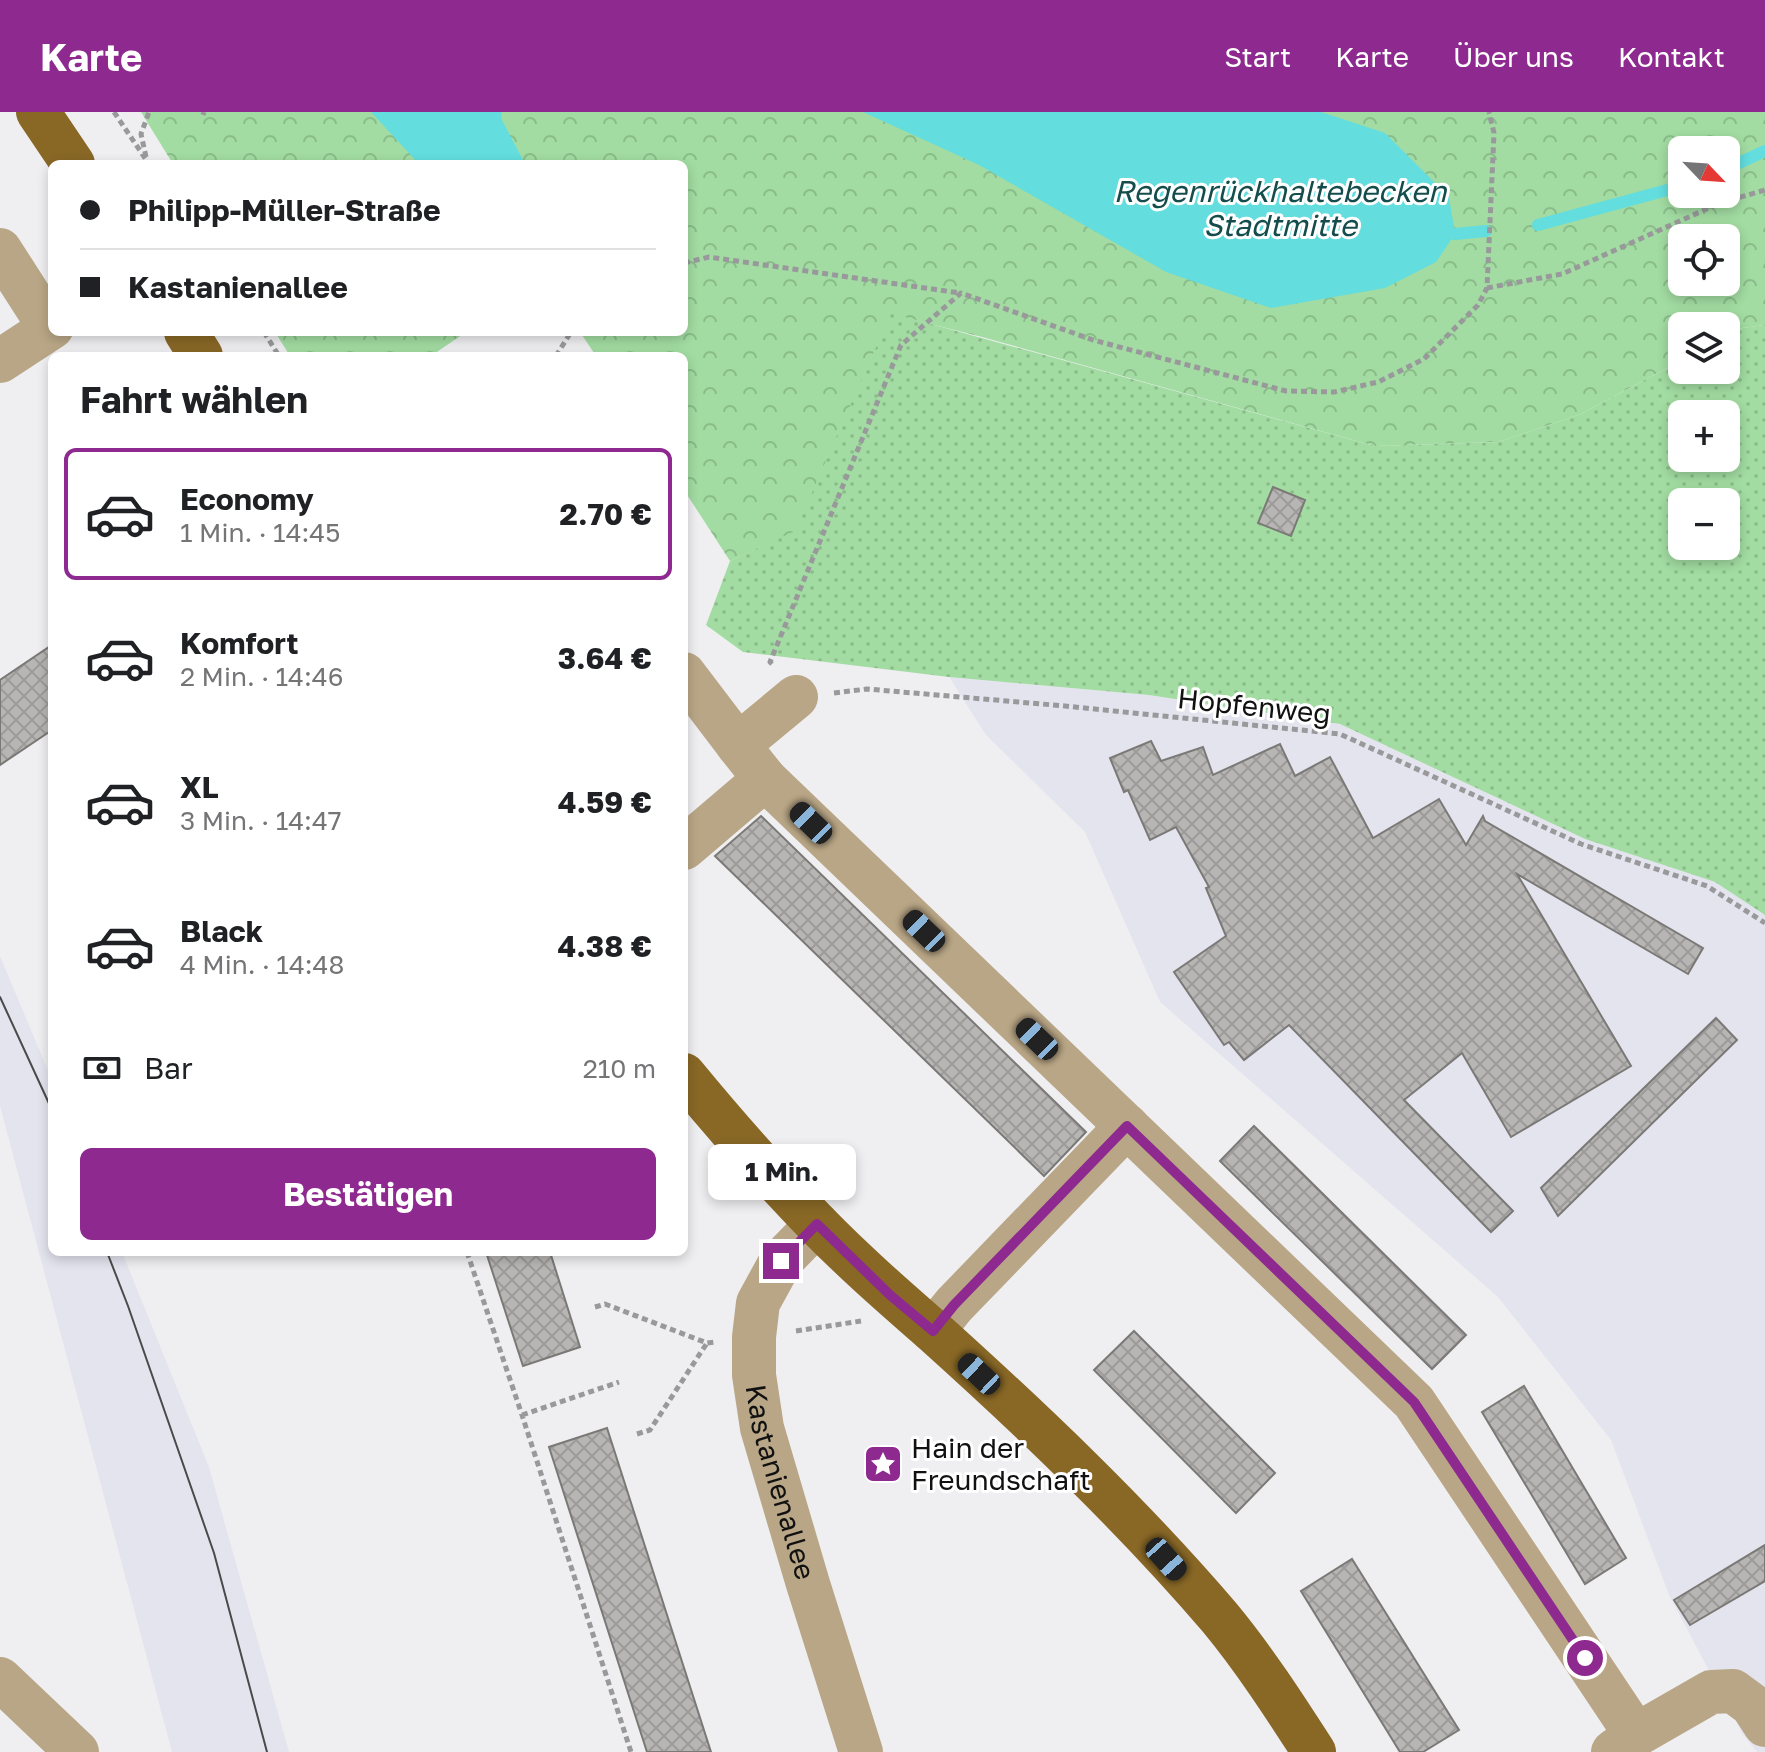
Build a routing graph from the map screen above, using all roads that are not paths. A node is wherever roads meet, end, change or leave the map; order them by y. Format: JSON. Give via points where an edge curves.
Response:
{"nodes":[{"id":1,"x":38,"y":112,"type":"edge"},
{"id":2,"x":70,"y":160,"type":"edge"},
{"id":3,"x":0,"y":250,"type":"edge"},
{"id":4,"x":48,"y":323,"type":"edge"},
{"id":5,"x":48,"y":330,"type":"edge"},
{"id":6,"x":0,"y":361,"type":"edge"},
{"id":7,"x":688,"y":679,"type":"edge"},
{"id":8,"x":796,"y":697,"type":"road end"},
{"id":9,"x":738,"y":745,"type":"junction"},
{"id":10,"x":765,"y":779,"type":"junction"},
{"id":11,"x":688,"y":845,"type":"edge"},
{"id":12,"x":688,"y":1080,"type":"edge"},
{"id":13,"x":1127,"y":1126,"type":"junction"},
{"id":14,"x":817,"y":1224,"type":"junction"},
{"id":15,"x":933,"y":1331,"type":"junction"},
{"id":16,"x":0,"y":1679,"type":"edge"},
{"id":17,"x":1765,"y":1725,"type":"edge"},
{"id":18,"x":1624,"y":1744,"type":"edge"},
{"id":19,"x":77,"y":1752,"type":"edge"},
{"id":20,"x":861,"y":1752,"type":"edge"},
{"id":21,"x":1314,"y":1752,"type":"edge"}],
"edges":[{"from":1,"to":2,"type":"main road"},
{"from":3,"to":4,"type":"street"},
{"from":5,"to":6,"type":"street"},
{"from":7,"to":9,"type":"street"},
{"from":8,"to":9,"type":"street"},
{"from":9,"to":10,"type":"street"},
{"from":10,"to":11,"type":"street"},
{"from":10,"to":13,"type":"street"},
{"from":12,"to":14,"type":"main road"},
{"from":13,"to":15,"type":"street"},
{"from":13,"to":18,"type":"street","via":[[1414,1402]]},
{"from":14,"to":15,"type":"main road"},
{"from":14,"to":20,"type":"street","name":"Kastanienallee","via":[[781,1261],[758,1303],[754,1375],[762,1428]]},
{"from":15,"to":21,"type":"main road","via":[[1148,1538],[1221,1621]]},
{"from":16,"to":19,"type":"street"},
{"from":17,"to":18,"type":"street","via":[[1752,1705],[1733,1691],[1711,1692]]}]}
